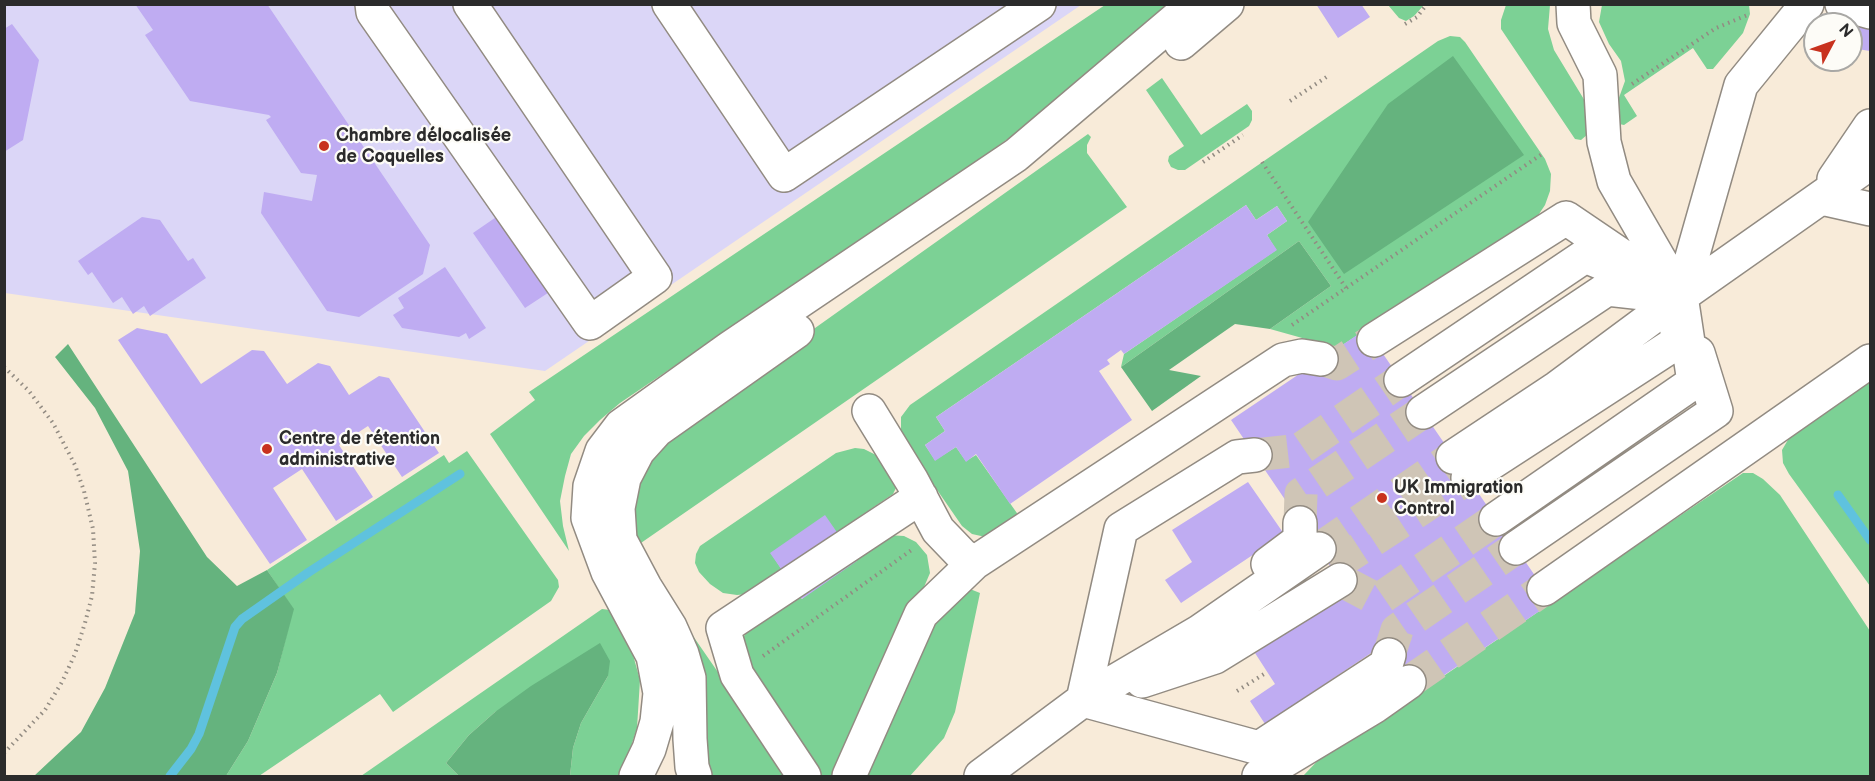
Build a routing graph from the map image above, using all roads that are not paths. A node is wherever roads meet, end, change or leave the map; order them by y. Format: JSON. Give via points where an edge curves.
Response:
{"nodes":[{"id":1,"x":372,"y":4,"type":"edge"},
{"id":2,"x":470,"y":4,"type":"edge"},
{"id":3,"x":669,"y":4,"type":"edge"},
{"id":4,"x":1039,"y":4,"type":"edge"},
{"id":5,"x":1194,"y":4,"type":"edge"},
{"id":6,"x":1227,"y":4,"type":"edge"},
{"id":7,"x":1559,"y":4,"type":"edge"},
{"id":8,"x":1574,"y":4,"type":"edge"},
{"id":9,"x":1592,"y":4,"type":"edge"},
{"id":10,"x":1807,"y":4,"type":"edge"},
{"id":11,"x":1842,"y":4,"type":"edge"},
{"id":12,"x":1870,"y":12,"type":"edge"},
{"id":13,"x":1870,"y":126,"type":"edge"},
{"id":14,"x":1604,"y":142,"type":"junction"},
{"id":15,"x":1870,"y":163,"type":"edge"},
{"id":16,"x":1870,"y":183,"type":"edge"},
{"id":17,"x":1870,"y":196,"type":"edge"},
{"id":18,"x":1821,"y":198,"type":"junction"},
{"id":19,"x":1870,"y":207,"type":"edge"},
{"id":20,"x":1681,"y":296,"type":"junction"},
{"id":21,"x":1374,"y":340,"type":"tunnel mouth"},
{"id":22,"x":1321,"y":359,"type":"tunnel mouth"},
{"id":23,"x":1870,"y":361,"type":"edge"},
{"id":24,"x":1401,"y":380,"type":"tunnel mouth"},
{"id":25,"x":869,"y":411,"type":"dead end"},
{"id":26,"x":1423,"y":412,"type":"tunnel mouth"},
{"id":27,"x":1255,"y":455,"type":"tunnel mouth"},
{"id":28,"x":1460,"y":467,"type":"tunnel mouth"},
{"id":29,"x":921,"y":497,"type":"junction"},
{"id":30,"x":1496,"y":519,"type":"tunnel mouth"},
{"id":31,"x":1516,"y":548,"type":"tunnel mouth"},
{"id":32,"x":1323,"y":555,"type":"tunnel mouth"},
{"id":33,"x":974,"y":563,"type":"junction"},
{"id":34,"x":1544,"y":589,"type":"tunnel mouth"},
{"id":35,"x":1389,"y":655,"type":"tunnel mouth"},
{"id":36,"x":1409,"y":682,"type":"tunnel mouth"},
{"id":37,"x":1083,"y":700,"type":"junction"},
{"id":38,"x":1287,"y":766,"type":"edge"},
{"id":39,"x":636,"y":777,"type":"edge"},
{"id":40,"x":695,"y":777,"type":"edge"},
{"id":41,"x":804,"y":777,"type":"edge"},
{"id":42,"x":849,"y":777,"type":"edge"},
{"id":43,"x":981,"y":777,"type":"edge"},
{"id":44,"x":1259,"y":777,"type":"edge"}],
"edges":[{"from":1,"to":2,"type":"lane","via":[[373,12],[590,324],[655,277]]},
{"from":3,"to":4,"type":"lane","via":[[784,175]]},
{"from":5,"to":39,"type":"lane","via":[[1016,155],[730,348],[621,426],[602,451],[590,486],[588,518],[608,572],[653,656],[660,693],[657,722]]},
{"from":6,"to":40,"type":"lane","via":[[1033,167],[680,411],[638,451],[624,478],[618,508],[620,540],[682,654],[689,678]]},
{"from":7,"to":14,"type":"lane","via":[[1555,25],[1594,105]]},
{"from":8,"to":14,"type":"lane","via":[[1574,24],[1600,75]]},
{"from":9,"to":14,"type":"lane","via":[[1589,17],[1612,66],[1619,98],[1610,111]]},
{"from":10,"to":20,"type":"lane","via":[[1741,85]]},
{"from":11,"to":12,"type":"lane"},
{"from":13,"to":18,"type":"lane"},
{"from":14,"to":20,"type":"lane","via":[[1614,181]]},
{"from":15,"to":18,"type":"lane"},
{"from":16,"to":18,"type":"lane"},
{"from":17,"to":18,"type":"lane"},
{"from":18,"to":19,"type":"lane"},
{"from":18,"to":20,"type":"lane"},
{"from":20,"to":21,"type":"lane","via":[[1566,219]]},
{"from":20,"to":24,"type":"lane","via":[[1585,256]]},
{"from":20,"to":26,"type":"lane","via":[[1607,289]]},
{"from":20,"to":28,"type":"lane","via":[[1557,388]]},
{"from":20,"to":30,"type":"lane","via":[[1694,382]]},
{"from":20,"to":31,"type":"lane","via":[[1716,411]]},
{"from":22,"to":33,"type":"lane","via":[[1302,356],[1283,360]]},
{"from":23,"to":34,"type":"lane"},
{"from":25,"to":29,"type":"lane"},
{"from":27,"to":37,"type":"lane","via":[[1237,457],[1121,529]]},
{"from":29,"to":33,"type":"lane","via":[[938,530]]},
{"from":29,"to":41,"type":"lane","via":[[723,628],[737,675]]},
{"from":32,"to":37,"type":"lane"},
{"from":33,"to":42,"type":"lane","via":[[921,614]]},
{"from":35,"to":37,"type":"lane","via":[[1386,665],[1259,748]]},
{"from":36,"to":38,"type":"lane"},
{"from":37,"to":43,"type":"lane"},
{"from":38,"to":44,"type":"lane"}]}
